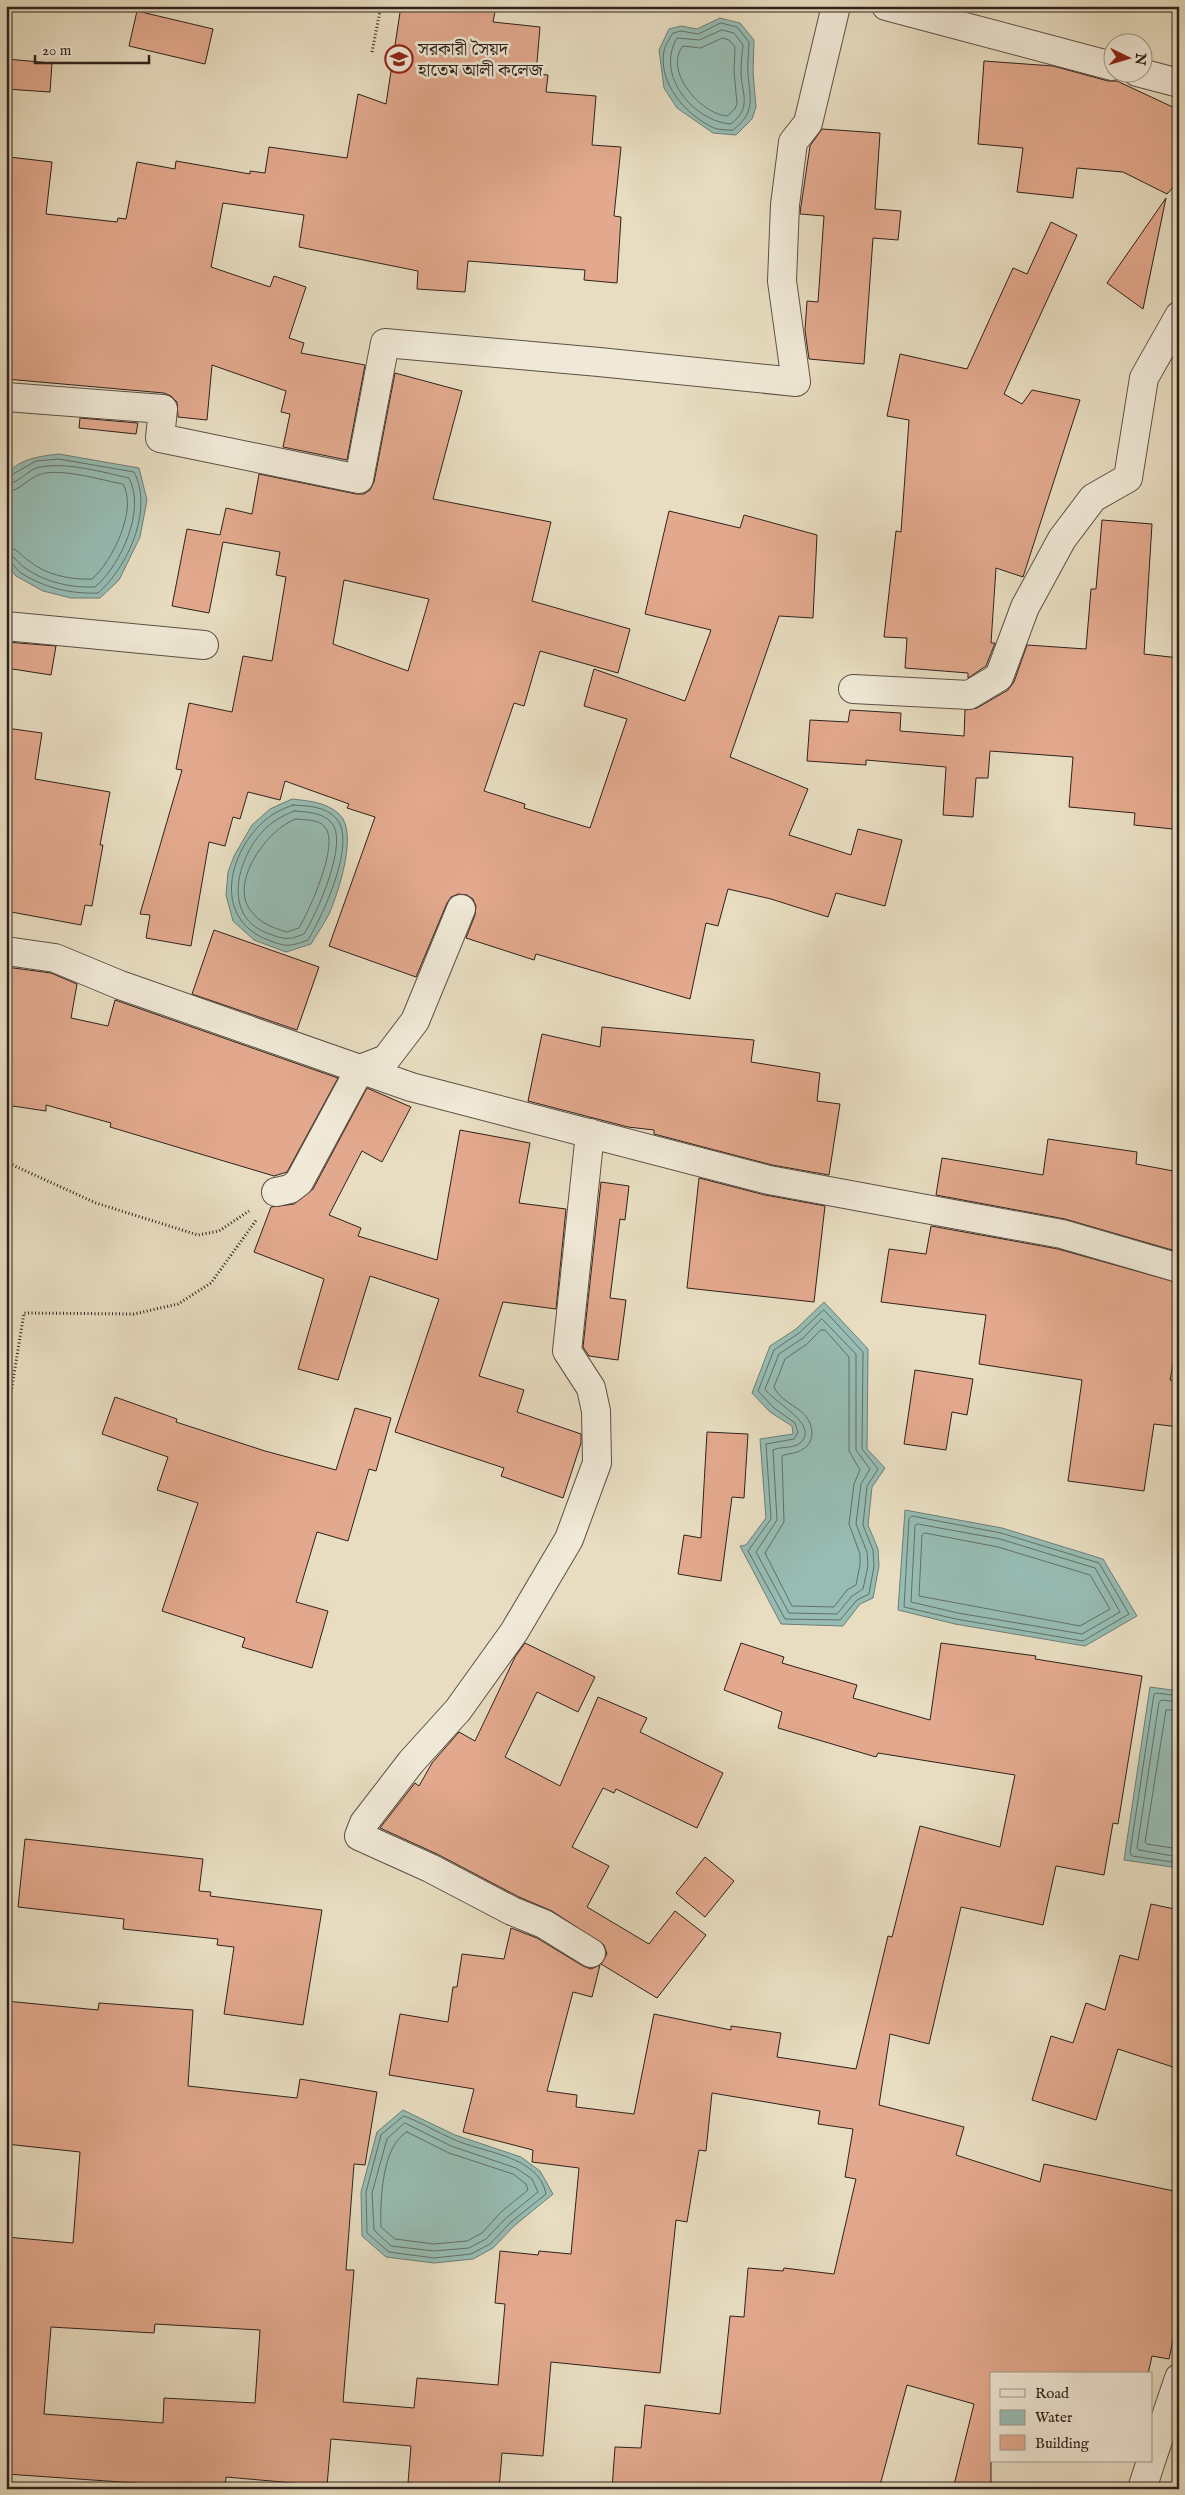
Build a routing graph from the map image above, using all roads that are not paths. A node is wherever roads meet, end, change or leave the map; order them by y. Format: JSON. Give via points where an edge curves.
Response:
{"nodes":[{"id":1,"x":836,"y":6,"type":"edge"},
{"id":2,"x":886,"y":6,"type":"edge"},
{"id":3,"x":1102,"y":63,"type":"edge"},
{"id":4,"x":1152,"y":76,"type":"edge"},
{"id":5,"x":1179,"y":83,"type":"edge"},
{"id":6,"x":1179,"y":316,"type":"edge"},
{"id":7,"x":6,"y":397,"type":"edge"},
{"id":8,"x":6,"y":626,"type":"edge"},
{"id":9,"x":204,"y":645,"type":"dead end"},
{"id":10,"x":853,"y":689,"type":"dead end"},
{"id":11,"x":461,"y":909,"type":"dead end"},
{"id":12,"x":6,"y":951,"type":"edge"},
{"id":13,"x":360,"y":1069,"type":"junction"},
{"id":14,"x":590,"y":1133,"type":"junction"},
{"id":15,"x":276,"y":1192,"type":"road end"},
{"id":16,"x":1179,"y":1268,"type":"edge"},
{"id":17,"x":590,"y":1953,"type":"dead end"},
{"id":18,"x":1179,"y":2378,"type":"edge"},
{"id":19,"x":1152,"y":2458,"type":"edge"},
{"id":20,"x":1151,"y":2462,"type":"edge"},
{"id":21,"x":1142,"y":2489,"type":"edge"}],
"edges":[{"from":1,"to":7,"type":"street","via":[[808,124],[793,142],[785,205],[782,281],[796,382],[385,344],[359,479],[160,438],[163,409]]},
{"from":2,"to":3,"type":"street"},
{"from":4,"to":5,"type":"street"},
{"from":6,"to":10,"type":"street","via":[[1144,378],[1128,478],[1093,498],[1062,538],[1025,607],[999,676],[969,695]]},
{"from":8,"to":9,"type":"street"},
{"from":11,"to":13,"type":"street","via":[[415,1021],[386,1059]]},
{"from":12,"to":13,"type":"street","via":[[55,958],[120,985]]},
{"from":13,"to":14,"type":"street","via":[[411,1087]]},
{"from":13,"to":15,"type":"street","via":[[299,1182],[290,1189]]},
{"from":14,"to":16,"type":"street","via":[[769,1180],[1062,1234]]},
{"from":14,"to":17,"type":"street","via":[[567,1351],[590,1388],[596,1411],[597,1463],[569,1539],[514,1632],[458,1710],[411,1762],[359,1836],[544,1924]]},
{"from":18,"to":19,"type":"street"},
{"from":20,"to":21,"type":"street"}]}
